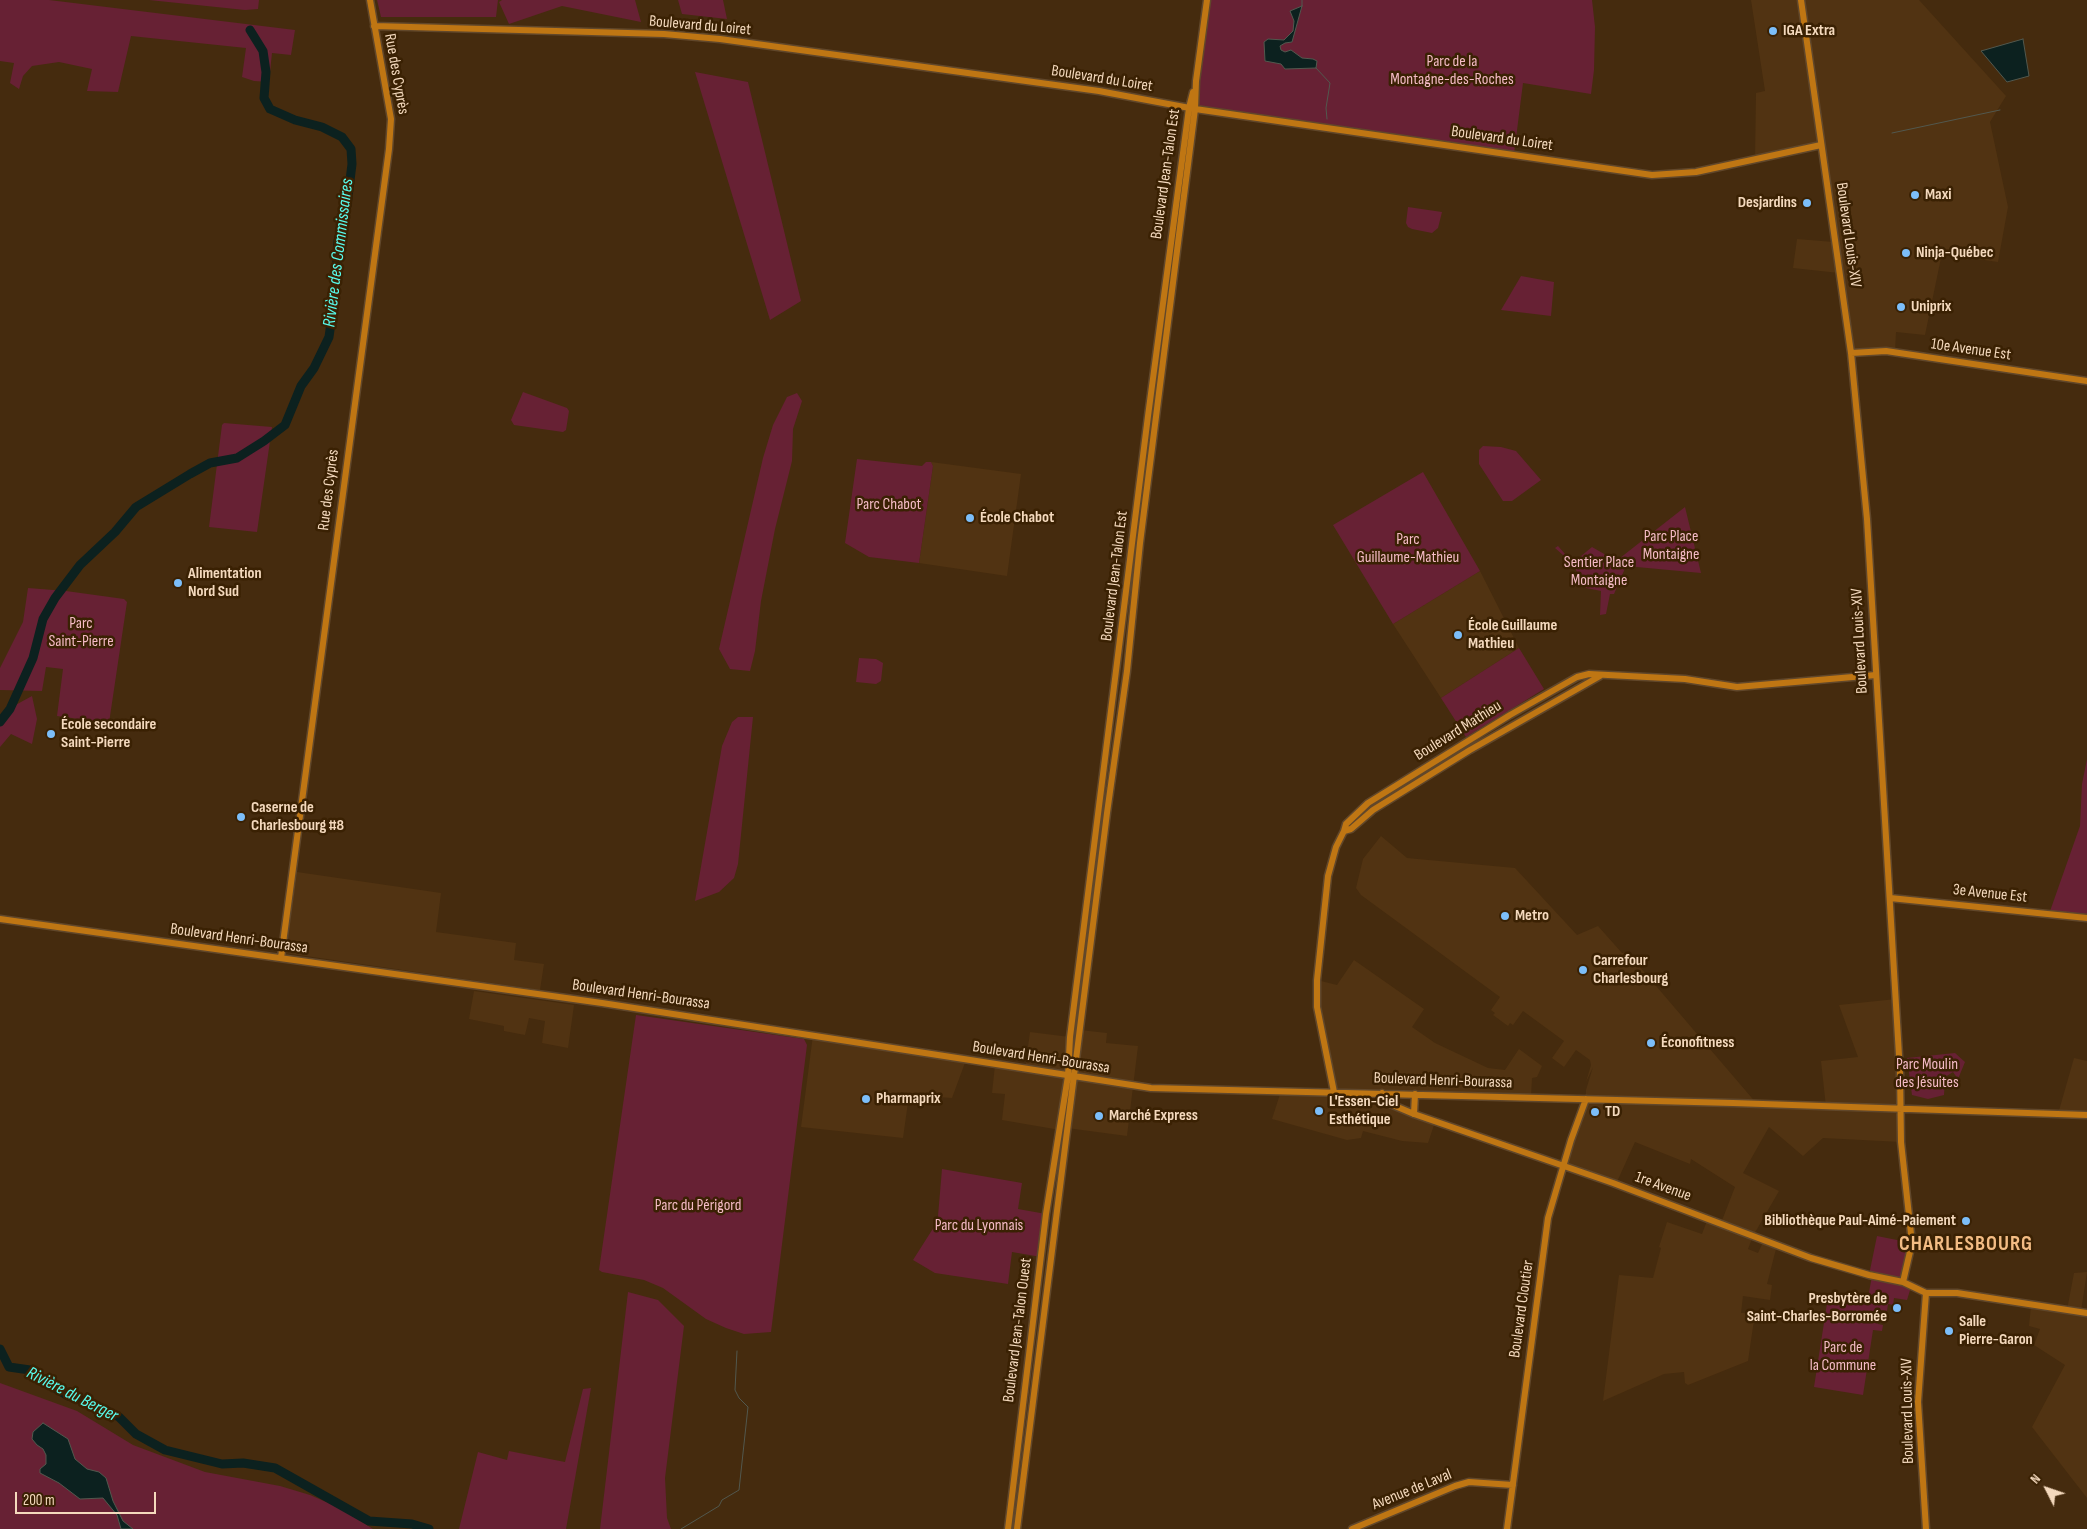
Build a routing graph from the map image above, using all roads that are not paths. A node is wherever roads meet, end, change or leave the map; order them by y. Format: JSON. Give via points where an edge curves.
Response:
{"nodes":[{"id":1,"x":370,"y":0,"type":"edge"},
{"id":2,"x":1207,"y":0,"type":"edge"},
{"id":3,"x":1801,"y":0,"type":"edge"},
{"id":4,"x":374,"y":26,"type":"junction"},
{"id":5,"x":1192,"y":108,"type":"junction"},
{"id":6,"x":1821,"y":145,"type":"junction"},
{"id":7,"x":1851,"y":353,"type":"junction"},
{"id":8,"x":2087,"y":381,"type":"edge"},
{"id":9,"x":1601,"y":675,"type":"junction"},
{"id":10,"x":1876,"y":675,"type":"junction"},
{"id":11,"x":1344,"y":831,"type":"junction"},
{"id":12,"x":1890,"y":898,"type":"junction"},
{"id":13,"x":2087,"y":918,"type":"edge"},
{"id":14,"x":0,"y":919,"type":"edge"},
{"id":15,"x":281,"y":958,"type":"junction"},
{"id":16,"x":1071,"y":1076,"type":"junction"},
{"id":17,"x":1334,"y":1092,"type":"junction"},
{"id":18,"x":1382,"y":1093,"type":"junction"},
{"id":19,"x":1415,"y":1094,"type":"junction"},
{"id":20,"x":1586,"y":1099,"type":"junction"},
{"id":21,"x":1901,"y":1109,"type":"junction"},
{"id":22,"x":1414,"y":1114,"type":"junction"},
{"id":23,"x":2087,"y":1115,"type":"edge"},
{"id":24,"x":1563,"y":1166,"type":"junction"},
{"id":25,"x":1903,"y":1282,"type":"junction"},
{"id":26,"x":1926,"y":1293,"type":"junction"},
{"id":27,"x":2087,"y":1313,"type":"edge"},
{"id":28,"x":1512,"y":1486,"type":"junction"},
{"id":29,"x":1008,"y":1529,"type":"edge"},
{"id":30,"x":1017,"y":1529,"type":"edge"},
{"id":31,"x":1352,"y":1529,"type":"edge"},
{"id":32,"x":1507,"y":1529,"type":"edge"},
{"id":33,"x":1926,"y":1529,"type":"edge"}],
"edges":[{"from":1,"to":4,"type":"street","name":"Rue des Cyprès"},
{"from":2,"to":5,"type":"street","name":"Boulevard Jean-Talon Est"},
{"from":3,"to":6,"type":"street","name":"Boulevard Louis-XIV"},
{"from":4,"to":5,"type":"street","name":"Boulevard du Loiret","via":[[664,34],[720,39],[1099,91]]},
{"from":4,"to":15,"type":"street","name":"Rue des Cyprès","via":[[391,119],[389,149]]},
{"from":5,"to":6,"type":"street","name":"Boulevard du Loiret","via":[[1652,175],[1696,172]]},
{"from":5,"to":16,"type":"street","name":"Boulevard Jean-Talon Est","via":[[1127,671]]},
{"from":6,"to":7,"type":"street","name":"Boulevard Louis-XIV"},
{"from":7,"to":8,"type":"street","name":"10e Avenue Est","via":[[1886,351]]},
{"from":7,"to":10,"type":"street","name":"Boulevard Louis-XIV","via":[[1867,519]]},
{"from":9,"to":10,"type":"street","name":"Boulevard Mathieu","via":[[1685,679],[1737,686]]},
{"from":9,"to":11,"type":"street","name":"Boulevard Mathieu","via":[[1470,750]]},
{"from":9,"to":11,"type":"street","name":"Boulevard Mathieu","via":[[1577,677],[1488,728],[1368,803],[1346,824]]},
{"from":10,"to":12,"type":"street","name":"Boulevard Louis-XIV"},
{"from":11,"to":17,"type":"street","name":"Boulevard Mathieu","via":[[1328,876],[1318,980],[1317,1007]]},
{"from":12,"to":13,"type":"street","name":"3e Avenue Est"},
{"from":12,"to":21,"type":"street","name":"Boulevard Louis-XIV"},
{"from":14,"to":15,"type":"street","name":"Boulevard Henri-Bourassa"},
{"from":15,"to":16,"type":"street","name":"Boulevard Henri-Bourassa"},
{"from":16,"to":17,"type":"street","name":"Boulevard Henri-Bourassa","via":[[1151,1088]]},
{"from":16,"to":29,"type":"street","name":"Boulevard Jean-Talon Ouest","via":[[1046,1214]]},
{"from":16,"to":30,"type":"street","name":"Boulevard Jean-Talon Ouest"},
{"from":17,"to":18,"type":"street","name":"Boulevard Henri-Bourassa"},
{"from":18,"to":19,"type":"street","name":"Boulevard Henri-Bourassa"},
{"from":18,"to":22,"type":"street","name":"1re Avenue","via":[[1388,1103]]},
{"from":19,"to":20,"type":"street","name":"Boulevard Henri-Bourassa"},
{"from":19,"to":22,"type":"street"},
{"from":20,"to":21,"type":"street","name":"Boulevard Henri-Bourassa"},
{"from":20,"to":24,"type":"street","name":"Boulevard Cloutier"},
{"from":21,"to":23,"type":"street","name":"Boulevard Henri-Bourassa"},
{"from":21,"to":25,"type":"street","name":"Boulevard Louis-XIV","via":[[1902,1158],[1912,1243]]},
{"from":22,"to":24,"type":"street","name":"1re Avenue"},
{"from":24,"to":25,"type":"street","name":"1re Avenue","via":[[1811,1258],[1869,1276]]},
{"from":24,"to":28,"type":"street","name":"Boulevard Cloutier","via":[[1548,1218]]},
{"from":25,"to":26,"type":"street","name":"1re Avenue"},
{"from":26,"to":27,"type":"street","via":[[1957,1293]]},
{"from":26,"to":33,"type":"street","name":"Boulevard Louis-XIV","via":[[1918,1402]]},
{"from":28,"to":31,"type":"street","name":"Avenue de Laval","via":[[1469,1482]]},
{"from":28,"to":32,"type":"street","name":"Boulevard Cloutier"}]}
